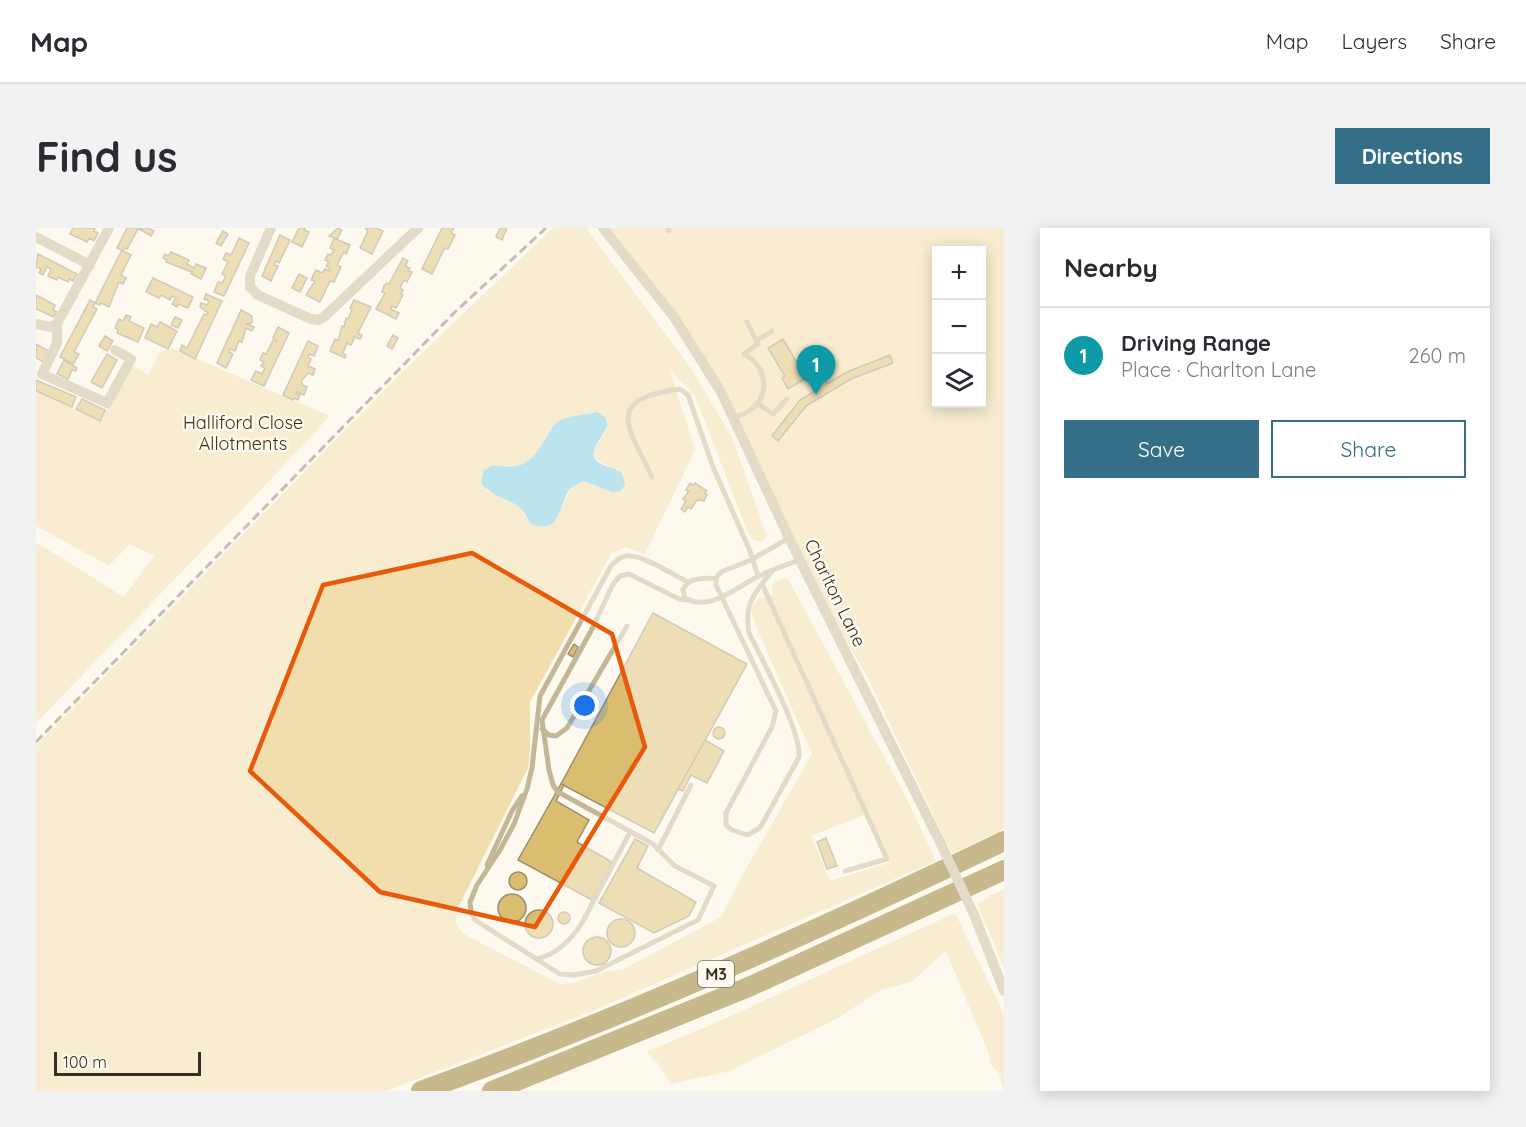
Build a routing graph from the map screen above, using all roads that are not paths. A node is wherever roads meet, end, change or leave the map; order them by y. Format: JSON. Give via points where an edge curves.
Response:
{"nodes":[{"id":1,"x":109,"y":228,"type":"edge"},
{"id":2,"x":271,"y":228,"type":"edge"},
{"id":3,"x":418,"y":228,"type":"edge"},
{"id":4,"x":603,"y":228,"type":"edge"},
{"id":5,"x":36,"y":237,"type":"edge"},
{"id":6,"x":90,"y":265,"type":"junction"},
{"id":7,"x":747,"y":322,"type":"dead end"},
{"id":8,"x":36,"y":324,"type":"edge"},
{"id":9,"x":57,"y":324,"type":"junction"},
{"id":10,"x":772,"y":332,"type":"dead end"},
{"id":11,"x":758,"y":340,"type":"junction"},
{"id":12,"x":115,"y":350,"type":"dead end"},
{"id":13,"x":787,"y":399,"type":"dead end"},
{"id":14,"x":757,"y":403,"type":"junction"},
{"id":15,"x":734,"y":418,"type":"junction"},
{"id":16,"x":652,"y":477,"type":"dead end"},
{"id":17,"x":789,"y":538,"type":"junction"},
{"id":18,"x":751,"y":560,"type":"junction"},
{"id":19,"x":800,"y":560,"type":"junction"},
{"id":20,"x":772,"y":571,"type":"junction"},
{"id":21,"x":758,"y":576,"type":"junction"},
{"id":22,"x":717,"y":578,"type":"junction"},
{"id":23,"x":688,"y":582,"type":"junction"},
{"id":24,"x":762,"y":584,"type":"junction"},
{"id":25,"x":723,"y":597,"type":"junction"},
{"id":26,"x":687,"y":600,"type":"junction"},
{"id":27,"x":627,"y":626,"type":"dead end"},
{"id":28,"x":536,"y":729,"type":"junction"},
{"id":29,"x":543,"y":729,"type":"junction"},
{"id":30,"x":691,"y":785,"type":"dead end"},
{"id":31,"x":630,"y":832,"type":"junction"},
{"id":32,"x":1004,"y":841,"type":"edge"},
{"id":33,"x":658,"y":850,"type":"junction"},
{"id":34,"x":1004,"y":870,"type":"edge"},
{"id":35,"x":845,"y":871,"type":"dead end"},
{"id":36,"x":537,"y":959,"type":"junction"},
{"id":37,"x":1004,"y":991,"type":"edge"},
{"id":38,"x":421,"y":1091,"type":"edge"},
{"id":39,"x":492,"y":1091,"type":"edge"}],
"edges":[{"from":1,"to":6,"type":"street"},
{"from":2,"to":3,"type":"street","via":[[250,276],[250,286],[258,295],[318,320]]},
{"from":4,"to":15,"type":"street","name":"Charlton Lane","via":[[674,317]]},
{"from":5,"to":6,"type":"street"},
{"from":6,"to":9,"type":"street"},
{"from":7,"to":11,"type":"lane"},
{"from":8,"to":9,"type":"street"},
{"from":9,"to":12,"type":"street","via":[[57,343],[42,374],[107,403],[135,361]]},
{"from":10,"to":11,"type":"lane"},
{"from":11,"to":14,"type":"lane","via":[[756,347],[744,354],[752,358],[764,375],[765,386]]},
{"from":13,"to":14,"type":"lane","via":[[773,414]]},
{"from":14,"to":15,"type":"lane"},
{"from":15,"to":17,"type":"street","name":"Charlton Lane"},
{"from":16,"to":18,"type":"lane","via":[[630,430],[630,406],[651,394],[680,389],[688,395]]},
{"from":17,"to":18,"type":"lane"},
{"from":17,"to":19,"type":"street","name":"Charlton Lane"},
{"from":18,"to":21,"type":"lane"},
{"from":18,"to":22,"type":"lane","via":[[720,572]]},
{"from":19,"to":20,"type":"lane"},
{"from":19,"to":37,"type":"street","name":"Charlton Lane","bridge":true,"via":[[940,842]]},
{"from":20,"to":21,"type":"lane"},
{"from":20,"to":24,"type":"lane"},
{"from":21,"to":25,"type":"lane"},
{"from":22,"to":23,"type":"lane"},
{"from":22,"to":25,"type":"lane","via":[[716,585]]},
{"from":23,"to":26,"type":"lane","via":[[683,590]]},
{"from":23,"to":28,"type":"lane","via":[[639,557],[618,558],[540,696]]},
{"from":24,"to":25,"type":"lane","via":[[748,607],[749,633],[800,746],[799,757],[760,828],[747,835],[726,825],[726,813],[772,727],[776,711]]},
{"from":24,"to":35,"type":"lane","via":[[887,859]]},
{"from":25,"to":26,"type":"lane","via":[[705,603]]},
{"from":26,"to":29,"type":"lane","via":[[629,574],[620,576],[543,720]]},
{"from":27,"to":29,"type":"lane","via":[[567,728],[556,736]]},
{"from":28,"to":29,"type":"lane"},
{"from":28,"to":36,"type":"lane","via":[[527,789],[514,824],[477,885],[471,912],[475,920]]},
{"from":29,"to":31,"type":"lane","via":[[549,770],[558,792]]},
{"from":30,"to":33,"type":"lane"},
{"from":31,"to":33,"type":"lane"},
{"from":31,"to":36,"type":"lane","via":[[573,936],[548,956]]},
{"from":32,"to":38,"type":"highway","number":"M3","via":[[754,958],[510,1059]]},
{"from":33,"to":36,"type":"lane","via":[[675,866],[714,886],[698,920],[596,971],[560,974]]},
{"from":34,"to":39,"type":"highway","number":"M3","via":[[751,986]]}]}
